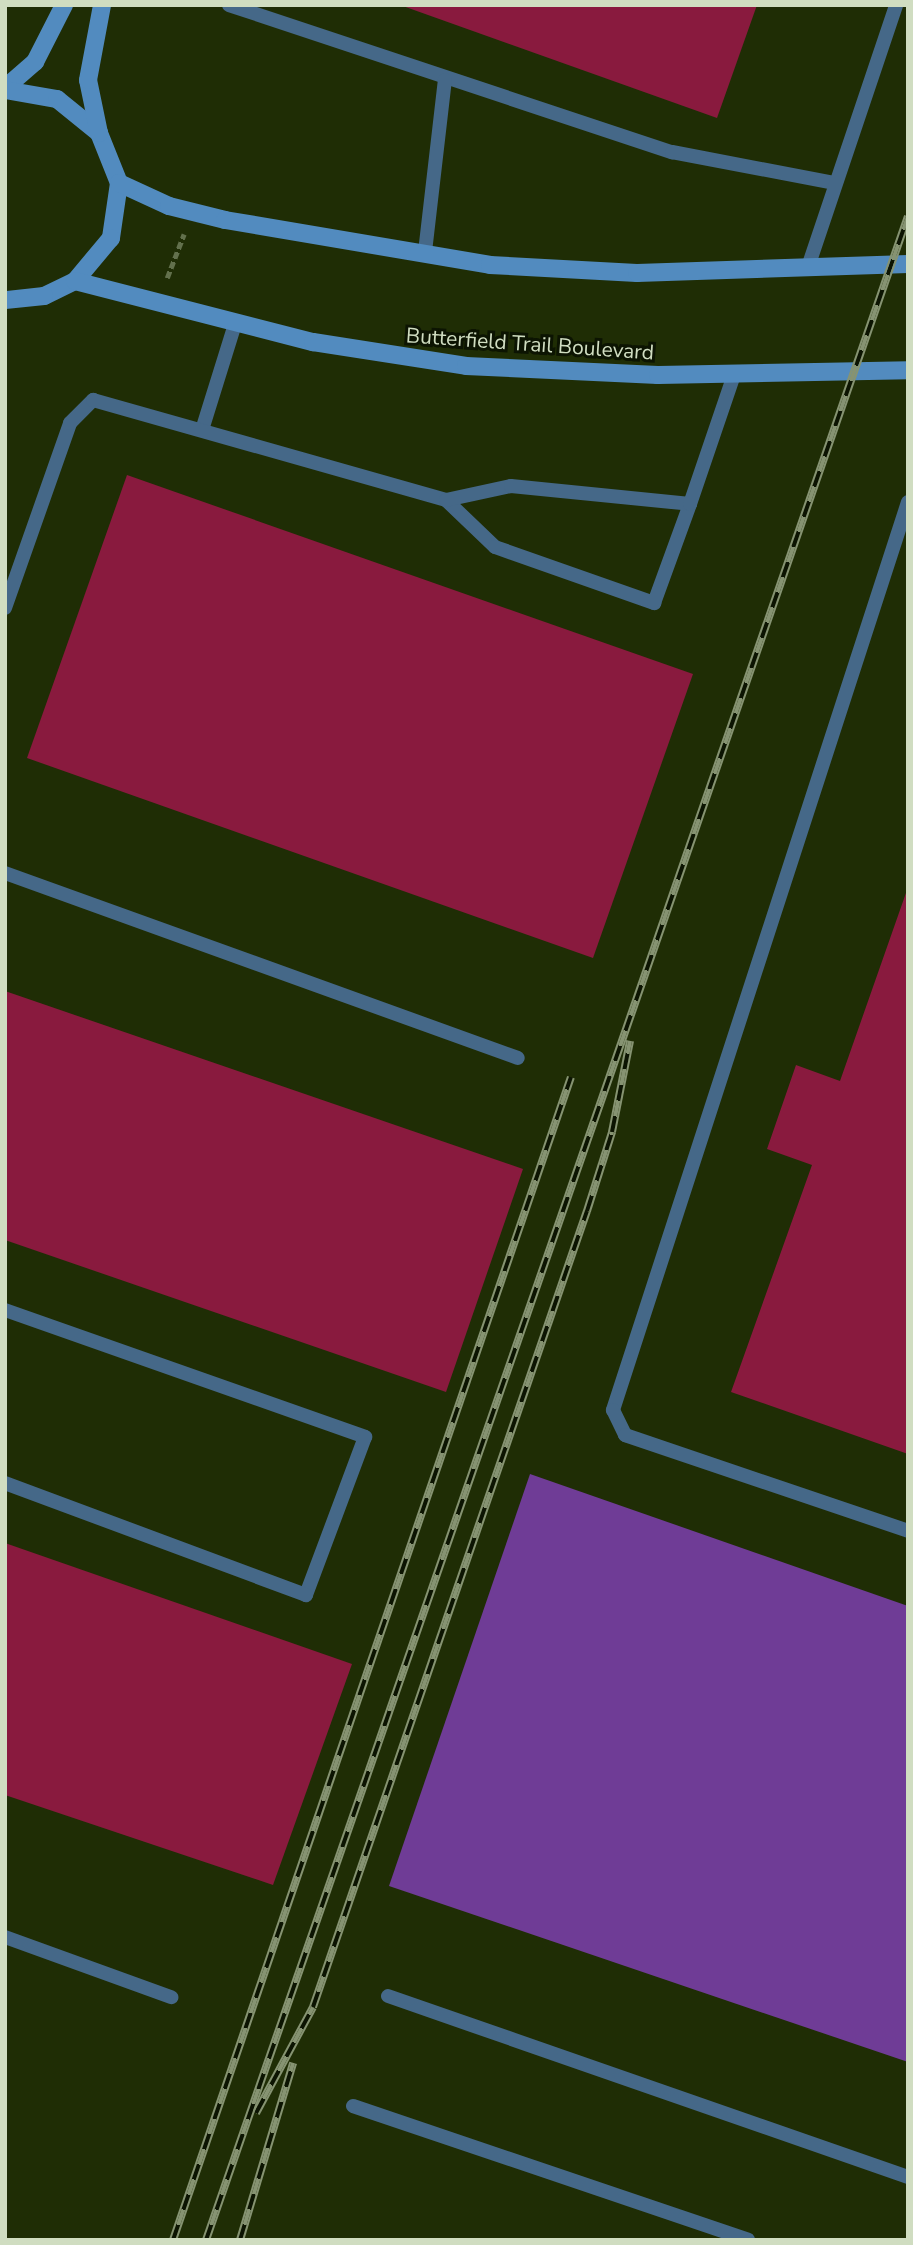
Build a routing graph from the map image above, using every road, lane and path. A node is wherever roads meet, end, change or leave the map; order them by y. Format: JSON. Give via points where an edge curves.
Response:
{"nodes":[{"id":1,"x":64,"y":5,"type":"edge"},
{"id":2,"x":102,"y":5,"type":"edge"},
{"id":3,"x":229,"y":5,"type":"edge"},
{"id":4,"x":896,"y":5,"type":"edge"},
{"id":5,"x":249,"y":8,"type":"edge"},
{"id":6,"x":445,"y":80,"type":"junction"},
{"id":7,"x":5,"y":89,"type":"edge"},
{"id":8,"x":99,"y":133,"type":"junction"},
{"id":9,"x":119,"y":183,"type":"junction"},
{"id":10,"x":835,"y":183,"type":"junction"},
{"id":11,"x":184,"y":233,"type":"dead end"},
{"id":12,"x":425,"y":252,"type":"junction"},
{"id":13,"x":908,"y":264,"type":"edge"},
{"id":14,"x":808,"y":267,"type":"junction"},
{"id":15,"x":75,"y":281,"type":"junction"},
{"id":16,"x":164,"y":286,"type":"dead end"},
{"id":17,"x":7,"y":302,"type":"edge"},
{"id":18,"x":235,"y":324,"type":"junction"},
{"id":19,"x":908,"y":370,"type":"edge"},
{"id":20,"x":734,"y":372,"type":"junction"},
{"id":21,"x":202,"y":430,"type":"junction"},
{"id":22,"x":446,"y":500,"type":"junction"},
{"id":23,"x":908,"y":502,"type":"edge"},
{"id":24,"x":690,"y":504,"type":"junction"},
{"id":25,"x":5,"y":608,"type":"edge"},
{"id":26,"x":5,"y":873,"type":"edge"},
{"id":27,"x":519,"y":1058,"type":"dead end"},
{"id":28,"x":5,"y":1310,"type":"edge"},
{"id":29,"x":5,"y":1483,"type":"edge"},
{"id":30,"x":908,"y":1531,"type":"edge"},
{"id":31,"x":5,"y":1937,"type":"edge"},
{"id":32,"x":388,"y":1996,"type":"dead end"},
{"id":33,"x":171,"y":1997,"type":"dead end"},
{"id":34,"x":353,"y":2106,"type":"dead end"},
{"id":35,"x":908,"y":2177,"type":"edge"},
{"id":36,"x":748,"y":2240,"type":"edge"}],
"edges":[{"from":1,"to":7,"type":"street","via":[[35,62]]},
{"from":2,"to":8,"type":"street","via":[[88,80]]},
{"from":3,"to":5,"type":"lane"},
{"from":4,"to":10,"type":"lane"},
{"from":5,"to":6,"type":"lane"},
{"from":6,"to":10,"type":"lane","via":[[672,152]]},
{"from":6,"to":12,"type":"lane"},
{"from":7,"to":8,"type":"street","via":[[57,99]]},
{"from":8,"to":9,"type":"street"},
{"from":9,"to":12,"type":"street","via":[[169,206],[225,220]]},
{"from":9,"to":15,"type":"street","via":[[111,238]]},
{"from":10,"to":14,"type":"lane"},
{"from":11,"to":16,"type":"path"},
{"from":12,"to":14,"type":"street","via":[[490,265],[637,273]]},
{"from":13,"to":14,"type":"street"},
{"from":15,"to":17,"type":"street","via":[[44,296]]},
{"from":15,"to":18,"type":"street","name":"Butterfield Trail Boulevard"},
{"from":18,"to":20,"type":"street","name":"Butterfield Trail Boulevard","via":[[466,366]]},
{"from":18,"to":21,"type":"lane"},
{"from":19,"to":20,"type":"street","name":"Butterfield Trail Boulevard"},
{"from":20,"to":24,"type":"lane"},
{"from":21,"to":22,"type":"lane"},
{"from":21,"to":25,"type":"lane","via":[[93,400],[70,423]]},
{"from":22,"to":24,"type":"lane","via":[[511,486]]},
{"from":22,"to":24,"type":"lane","via":[[495,547],[653,603]]},
{"from":23,"to":30,"type":"lane","via":[[613,1410],[625,1435]]},
{"from":26,"to":27,"type":"lane"},
{"from":28,"to":29,"type":"lane","via":[[365,1437],[306,1595]]},
{"from":31,"to":33,"type":"lane"},
{"from":32,"to":35,"type":"lane"},
{"from":34,"to":36,"type":"lane"}]}
